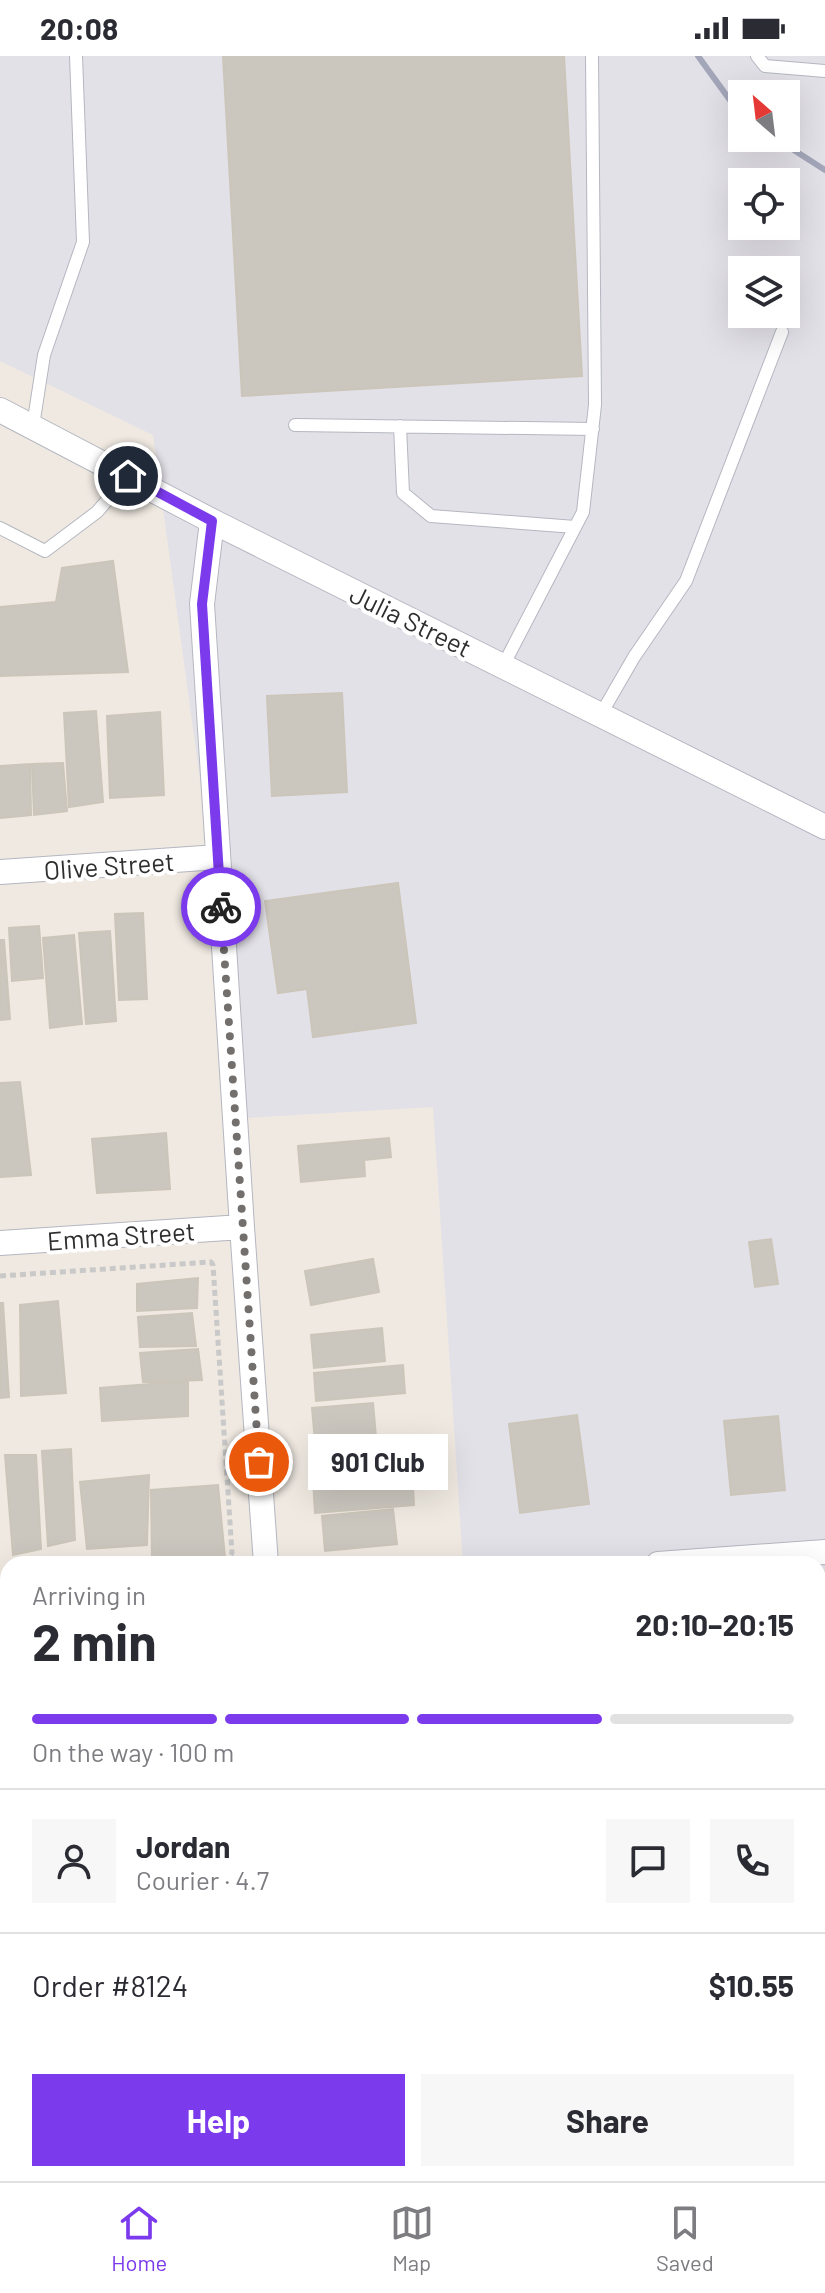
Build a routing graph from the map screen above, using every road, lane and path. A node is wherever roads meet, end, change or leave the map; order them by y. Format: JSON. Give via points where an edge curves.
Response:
{"nodes":[{"id":1,"x":76,"y":56,"type":"edge"},
{"id":2,"x":592,"y":56,"type":"edge"},
{"id":3,"x":757,"y":56,"type":"edge"},
{"id":4,"x":825,"y":71,"type":"edge"},
{"id":5,"x":782,"y":332,"type":"dead end"},
{"id":6,"x":0,"y":410,"type":"edge"},
{"id":7,"x":295,"y":425,"type":"dead end"},
{"id":8,"x":33,"y":426,"type":"junction"},
{"id":9,"x":400,"y":426,"type":"junction"},
{"id":10,"x":593,"y":429,"type":"junction"},
{"id":11,"x":128,"y":476,"type":"junction"},
{"id":12,"x":212,"y":521,"type":"junction"},
{"id":13,"x":575,"y":527,"type":"junction"},
{"id":14,"x":0,"y":528,"type":"edge"},
{"id":15,"x":503,"y":666,"type":"junction"},
{"id":16,"x":601,"y":714,"type":"junction"},
{"id":17,"x":825,"y":827,"type":"edge"},
{"id":18,"x":218,"y":857,"type":"junction"},
{"id":19,"x":0,"y":872,"type":"edge"},
{"id":20,"x":242,"y":1227,"type":"junction"},
{"id":21,"x":0,"y":1243,"type":"edge"},
{"id":22,"x":0,"y":1276,"type":"edge"},
{"id":23,"x":825,"y":1552,"type":"edge"},
{"id":24,"x":230,"y":1556,"type":"edge"},
{"id":25,"x":265,"y":1556,"type":"edge"},
{"id":26,"x":769,"y":1556,"type":"edge"}],
"edges":[{"from":1,"to":8,"type":"lane","via":[[83,242],[44,355]]},
{"from":2,"to":10,"type":"lane"},
{"from":3,"to":4,"type":"lane","via":[[765,66]]},
{"from":5,"to":16,"type":"lane","via":[[686,581]]},
{"from":6,"to":8,"type":"street","name":"Julia Street"},
{"from":7,"to":9,"type":"lane"},
{"from":8,"to":11,"type":"street","name":"Julia Street"},
{"from":9,"to":10,"type":"lane"},
{"from":9,"to":13,"type":"lane","via":[[403,493],[431,516]]},
{"from":10,"to":13,"type":"lane","via":[[583,512]]},
{"from":11,"to":12,"type":"street","name":"Julia Street"},
{"from":11,"to":14,"type":"lane","via":[[97,512],[45,551]]},
{"from":12,"to":15,"type":"street","name":"Julia Street"},
{"from":12,"to":18,"type":"street","via":[[202,604]]},
{"from":13,"to":15,"type":"lane"},
{"from":15,"to":16,"type":"street","name":"Julia Street"},
{"from":16,"to":17,"type":"street","name":"Julia Street"},
{"from":18,"to":19,"type":"street","name":"Olive Street"},
{"from":18,"to":20,"type":"street"},
{"from":20,"to":21,"type":"street","name":"Emma Street"},
{"from":20,"to":25,"type":"street"},
{"from":22,"to":24,"type":"path","via":[[211,1262]]},
{"from":23,"to":26,"type":"street"}]}
